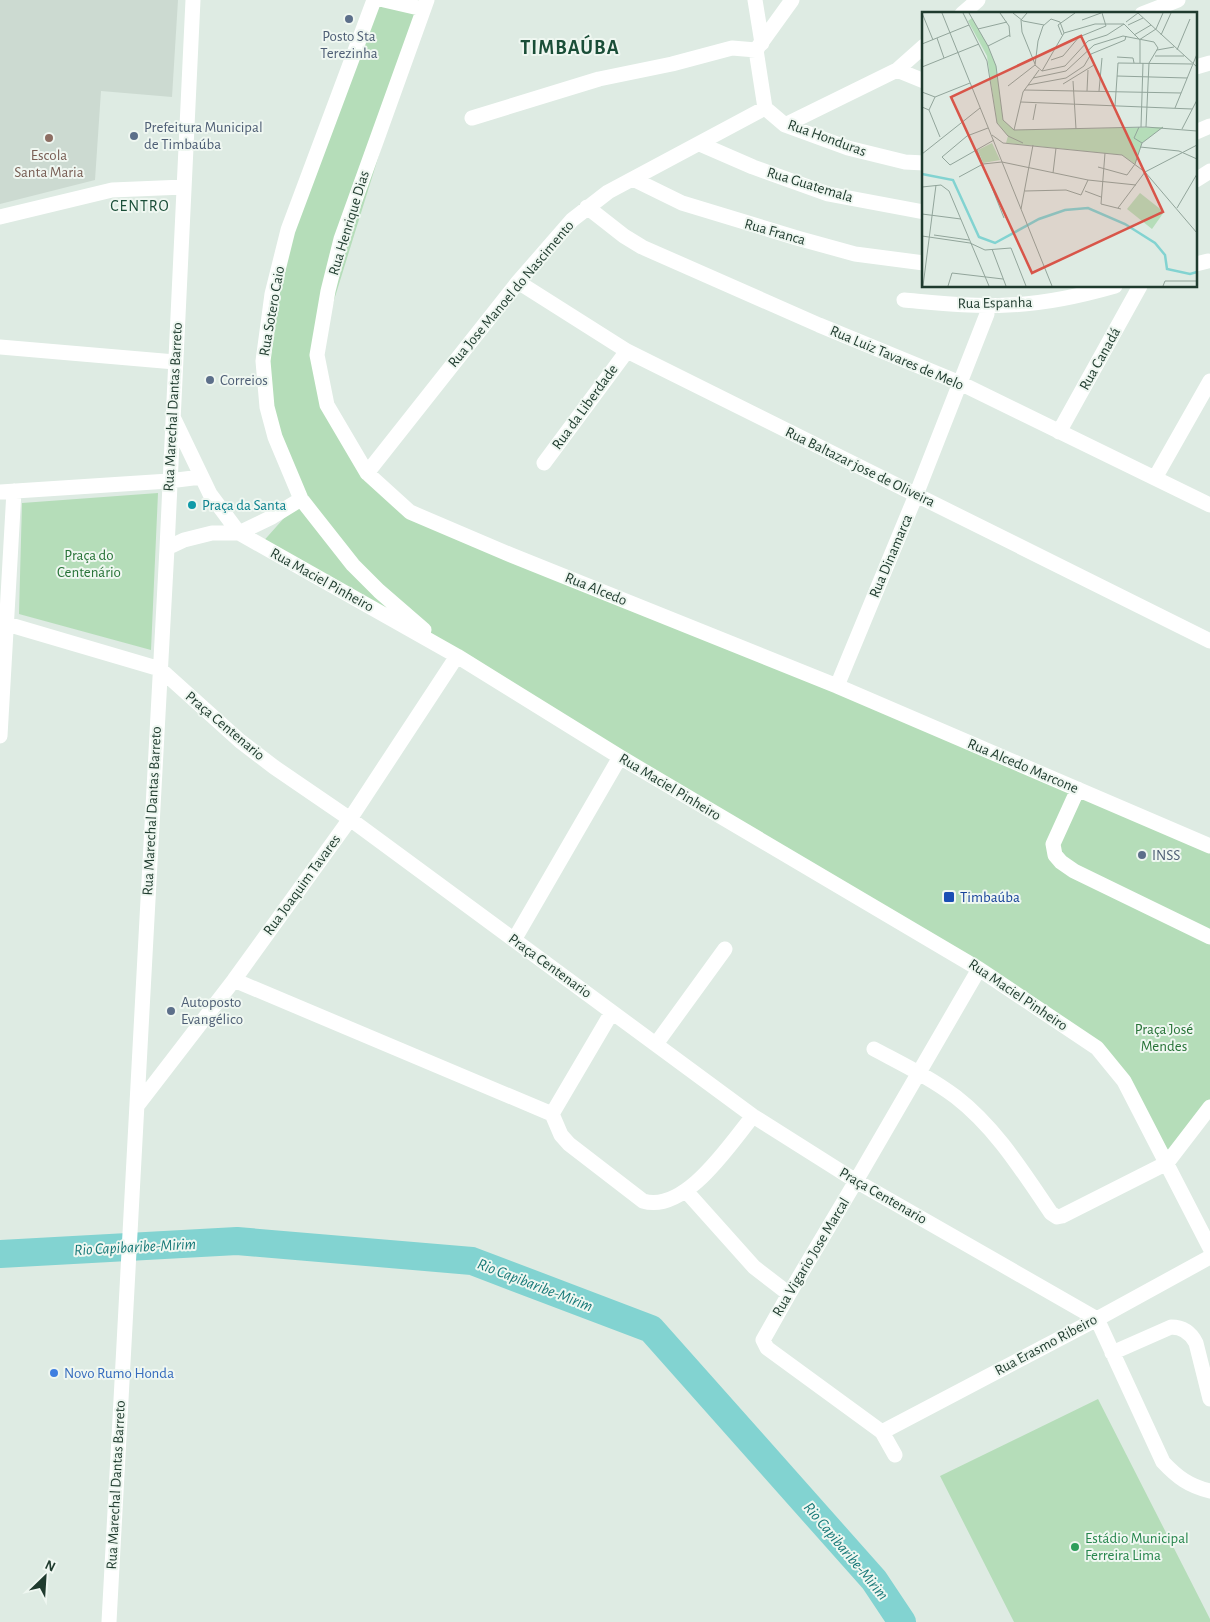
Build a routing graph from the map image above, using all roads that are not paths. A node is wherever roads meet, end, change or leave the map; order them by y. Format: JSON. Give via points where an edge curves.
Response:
{"nodes":[{"id":1,"x":193,"y":0,"type":"edge"},
{"id":2,"x":374,"y":0,"type":"edge"},
{"id":3,"x":384,"y":0,"type":"edge"},
{"id":4,"x":755,"y":0,"type":"edge"},
{"id":5,"x":792,"y":0,"type":"edge"},
{"id":6,"x":978,"y":0,"type":"edge"},
{"id":7,"x":1178,"y":0,"type":"edge"},
{"id":8,"x":425,"y":5,"type":"edge"},
{"id":9,"x":964,"y":12,"type":"edge"},
{"id":10,"x":1147,"y":12,"type":"edge"},
{"id":11,"x":759,"y":47,"type":"junction"},
{"id":12,"x":922,"y":48,"type":"edge"},
{"id":13,"x":897,"y":70,"type":"junction"},
{"id":14,"x":922,"y":80,"type":"edge"},
{"id":15,"x":765,"y":108,"type":"junction"},
{"id":16,"x":472,"y":118,"type":"dead end"},
{"id":17,"x":785,"y":125,"type":"junction"},
{"id":18,"x":1210,"y":126,"type":"edge"},
{"id":19,"x":1198,"y":131,"type":"edge"},
{"id":20,"x":700,"y":144,"type":"junction"},
{"id":21,"x":922,"y":163,"type":"edge"},
{"id":22,"x":1210,"y":171,"type":"edge"},
{"id":23,"x":633,"y":179,"type":"junction"},
{"id":24,"x":1198,"y":179,"type":"edge"},
{"id":25,"x":184,"y":186,"type":"junction"},
{"id":26,"x":586,"y":207,"type":"junction"},
{"id":27,"x":922,"y":212,"type":"edge"},
{"id":28,"x":0,"y":217,"type":"edge"},
{"id":29,"x":922,"y":263,"type":"edge"},
{"id":30,"x":518,"y":282,"type":"junction"},
{"id":31,"x":1108,"y":288,"type":"edge"},
{"id":32,"x":1139,"y":288,"type":"edge"},
{"id":33,"x":904,"y":300,"type":"dead end"},
{"id":34,"x":987,"y":314,"type":"dead end"},
{"id":35,"x":0,"y":347,"type":"edge"},
{"id":36,"x":627,"y":351,"type":"junction"},
{"id":37,"x":175,"y":362,"type":"junction"},
{"id":38,"x":1210,"y":381,"type":"edge"},
{"id":39,"x":960,"y":383,"type":"junction"},
{"id":40,"x":173,"y":417,"type":"junction"},
{"id":41,"x":1059,"y":432,"type":"junction"},
{"id":42,"x":544,"y":463,"type":"dead end"},
{"id":43,"x":367,"y":473,"type":"junction"},
{"id":44,"x":201,"y":477,"type":"junction"},
{"id":45,"x":1155,"y":478,"type":"junction"},
{"id":46,"x":169,"y":481,"type":"junction"},
{"id":47,"x":7,"y":491,"type":"edge"},
{"id":48,"x":916,"y":495,"type":"junction"},
{"id":49,"x":301,"y":499,"type":"junction"},
{"id":50,"x":1210,"y":505,"type":"edge"},
{"id":51,"x":239,"y":533,"type":"junction"},
{"id":52,"x":167,"y":548,"type":"junction"},
{"id":53,"x":3,"y":624,"type":"edge"},
{"id":54,"x":1210,"y":641,"type":"edge"},
{"id":55,"x":457,"y":656,"type":"junction"},
{"id":56,"x":160,"y":669,"type":"junction"},
{"id":57,"x":837,"y":686,"type":"junction"},
{"id":58,"x":0,"y":736,"type":"edge"},
{"id":59,"x":620,"y":758,"type":"junction"},
{"id":60,"x":1078,"y":789,"type":"junction"},
{"id":61,"x":350,"y":819,"type":"junction"},
{"id":62,"x":1210,"y":846,"type":"edge"},
{"id":63,"x":1210,"y":937,"type":"edge"},
{"id":64,"x":514,"y":940,"type":"junction"},
{"id":65,"x":726,"y":949,"type":"dead end"},
{"id":66,"x":979,"y":969,"type":"junction"},
{"id":67,"x":234,"y":980,"type":"junction"},
{"id":68,"x":612,"y":1012,"type":"junction"},
{"id":69,"x":656,"y":1044,"type":"junction"},
{"id":70,"x":874,"y":1049,"type":"dead end"},
{"id":71,"x":919,"y":1072,"type":"junction"},
{"id":72,"x":137,"y":1106,"type":"junction"},
{"id":73,"x":1210,"y":1107,"type":"edge"},
{"id":74,"x":552,"y":1114,"type":"junction"},
{"id":75,"x":753,"y":1116,"type":"junction"},
{"id":76,"x":1167,"y":1163,"type":"junction"},
{"id":77,"x":856,"y":1182,"type":"junction"},
{"id":78,"x":686,"y":1191,"type":"junction"},
{"id":79,"x":1210,"y":1248,"type":"edge"},
{"id":80,"x":1210,"y":1257,"type":"edge"},
{"id":81,"x":789,"y":1294,"type":"junction"},
{"id":82,"x":1096,"y":1319,"type":"junction"},
{"id":83,"x":1112,"y":1353,"type":"junction"},
{"id":84,"x":1210,"y":1399,"type":"edge"},
{"id":85,"x":882,"y":1432,"type":"junction"},
{"id":86,"x":895,"y":1455,"type":"dead end"},
{"id":87,"x":1210,"y":1491,"type":"edge"},
{"id":88,"x":109,"y":1622,"type":"edge"}],
"edges":[{"from":1,"to":25,"type":"street","name":"Rua Marechal Dantas Barreto"},
{"from":2,"to":49,"type":"street","name":"Rua Sotero Caio","via":[[288,230],[272,294],[262,361],[273,429]]},
{"from":3,"to":8,"type":"street"},
{"from":4,"to":11,"type":"street"},
{"from":5,"to":11,"type":"street"},
{"from":6,"to":9,"type":"street"},
{"from":7,"to":10,"type":"street"},
{"from":8,"to":43,"type":"street","name":"Rua Henrique Dias","via":[[341,239],[317,356],[327,405]]},
{"from":11,"to":15,"type":"street"},
{"from":11,"to":16,"type":"street","via":[[732,48],[599,79]]},
{"from":12,"to":13,"type":"street"},
{"from":13,"to":14,"type":"street"},
{"from":13,"to":17,"type":"street"},
{"from":15,"to":17,"type":"street","name":"Rua Honduras"},
{"from":15,"to":20,"type":"street","name":"Rua Jose Manoel do Nascimento"},
{"from":17,"to":21,"type":"street","name":"Rua Honduras","via":[[848,148]]},
{"from":18,"to":19,"type":"street"},
{"from":20,"to":23,"type":"street","name":"Rua Jose Manoel do Nascimento"},
{"from":20,"to":27,"type":"street","name":"Rua Guatemala","via":[[753,168],[828,194]]},
{"from":22,"to":24,"type":"street"},
{"from":23,"to":26,"type":"street","name":"Rua Jose Manoel do Nascimento"},
{"from":23,"to":29,"type":"street","name":"Rua Franca","via":[[682,203],[787,236],[855,254]]},
{"from":25,"to":28,"type":"street","via":[[112,190]]},
{"from":25,"to":37,"type":"street","name":"Rua Marechal Dantas Barreto"},
{"from":26,"to":30,"type":"street","name":"Rua Jose Manoel do Nascimento"},
{"from":26,"to":39,"type":"street","name":"Rua Luiz Tavares de Melo","via":[[642,247]]},
{"from":30,"to":36,"type":"street","name":"Rua Baltazar jose de Oliveira"},
{"from":30,"to":43,"type":"street","name":"Rua Jose Manoel do Nascimento"},
{"from":31,"to":33,"type":"street","name":"Rua Espanha","via":[[1009,305]]},
{"from":32,"to":41,"type":"street","name":"Rua Canadá"},
{"from":34,"to":39,"type":"street","name":"Rua Dinamarca"},
{"from":35,"to":37,"type":"street"},
{"from":36,"to":42,"type":"street","name":"Rua da Liberdade"},
{"from":36,"to":48,"type":"street","name":"Rua Baltazar jose de Oliveira"},
{"from":37,"to":40,"type":"street","name":"Rua Marechal Dantas Barreto"},
{"from":38,"to":45,"type":"street"},
{"from":39,"to":41,"type":"street","name":"Rua Luiz Tavares de Melo"},
{"from":39,"to":48,"type":"street","name":"Rua Dinamarca"},
{"from":40,"to":44,"type":"street","name":"Rua Maciel Pinheiro"},
{"from":40,"to":46,"type":"street","name":"Rua Marechal Dantas Barreto"},
{"from":41,"to":45,"type":"street","name":"Rua Luiz Tavares de Melo"},
{"from":43,"to":57,"type":"street","name":"Rua Alcedo","via":[[410,512]]},
{"from":44,"to":46,"type":"street"},
{"from":44,"to":51,"type":"street","name":"Rua Maciel Pinheiro"},
{"from":45,"to":50,"type":"street","name":"Rua Luiz Tavares de Melo"},
{"from":46,"to":47,"type":"street"},
{"from":46,"to":52,"type":"street","name":"Rua Marechal Dantas Barreto"},
{"from":47,"to":53,"type":"street"},
{"from":48,"to":54,"type":"street","name":"Rua Baltazar jose de Oliveira"},
{"from":48,"to":57,"type":"street","name":"Rua Dinamarca"},
{"from":49,"to":51,"type":"street","via":[[272,518]]},
{"from":49,"to":55,"type":"street","name":"Rua Sotero Caio","via":[[353,565],[401,611]]},
{"from":51,"to":52,"type":"street","via":[[212,533]]},
{"from":51,"to":55,"type":"street","name":"Rua Maciel Pinheiro"},
{"from":52,"to":56,"type":"street","name":"Rua Marechal Dantas Barreto"},
{"from":53,"to":56,"type":"street","name":"Praça Centenario"},
{"from":53,"to":58,"type":"street"},
{"from":55,"to":59,"type":"street","name":"Rua Maciel Pinheiro"},
{"from":55,"to":61,"type":"street","name":"Rua Joaquim Tavares"},
{"from":56,"to":61,"type":"street","name":"Praça Centenario","via":[[240,741]]},
{"from":56,"to":72,"type":"street","name":"Rua Marechal Dantas Barreto"},
{"from":57,"to":60,"type":"street","name":"Rua Alcedo Marcone"},
{"from":59,"to":64,"type":"street"},
{"from":59,"to":66,"type":"street","name":"Rua Maciel Pinheiro"},
{"from":60,"to":62,"type":"street","name":"Rua Alcedo Marcone"},
{"from":60,"to":63,"type":"street","via":[[1053,844],[1055,855],[1061,862]]},
{"from":61,"to":64,"type":"street","name":"Praça Centenario"},
{"from":61,"to":67,"type":"street","name":"Rua Joaquim Tavares"},
{"from":64,"to":68,"type":"street","name":"Praça Centenario"},
{"from":65,"to":69,"type":"street"},
{"from":66,"to":71,"type":"street","name":"Rua Vigario Jose Marcal"},
{"from":66,"to":76,"type":"street","name":"Rua Maciel Pinheiro","via":[[1097,1048],[1124,1081]]},
{"from":67,"to":72,"type":"street","name":"Rua Joaquim Tavares"},
{"from":67,"to":74,"type":"street"},
{"from":68,"to":69,"type":"street","name":"Praça Centenario"},
{"from":68,"to":74,"type":"street"},
{"from":69,"to":75,"type":"street","name":"Praça Centenario"},
{"from":70,"to":71,"type":"street"},
{"from":71,"to":76,"type":"street","via":[[958,1098],[984,1124],[1015,1160],[1054,1216],[1062,1216]]},
{"from":71,"to":77,"type":"street","name":"Rua Vigario Jose Marcal"},
{"from":72,"to":88,"type":"street","name":"Rua Marechal Dantas Barreto"},
{"from":73,"to":76,"type":"street"},
{"from":74,"to":78,"type":"street","via":[[561,1135],[570,1144],[643,1201],[664,1202]]},
{"from":75,"to":77,"type":"street","name":"Praça Centenario"},
{"from":75,"to":78,"type":"street","via":[[705,1174]]},
{"from":76,"to":79,"type":"street","name":"Rua Maciel Pinheiro"},
{"from":77,"to":81,"type":"street","name":"Rua Vigario Jose Marcal"},
{"from":77,"to":82,"type":"street","name":"Praça Centenario"},
{"from":78,"to":81,"type":"street","via":[[754,1267]]},
{"from":80,"to":82,"type":"street","name":"Rua Erasmo Ribeiro"},
{"from":81,"to":85,"type":"street","name":"Rua Vigario Jose Marcal","via":[[765,1336],[764,1344]]},
{"from":82,"to":83,"type":"street"},
{"from":82,"to":85,"type":"street","name":"Rua Erasmo Ribeiro"},
{"from":83,"to":84,"type":"street","via":[[1171,1327],[1185,1330],[1196,1343]]},
{"from":83,"to":87,"type":"street","via":[[1163,1462],[1178,1478]]},
{"from":85,"to":86,"type":"street","name":"Rua Vigario Jose Marcal"}]}
